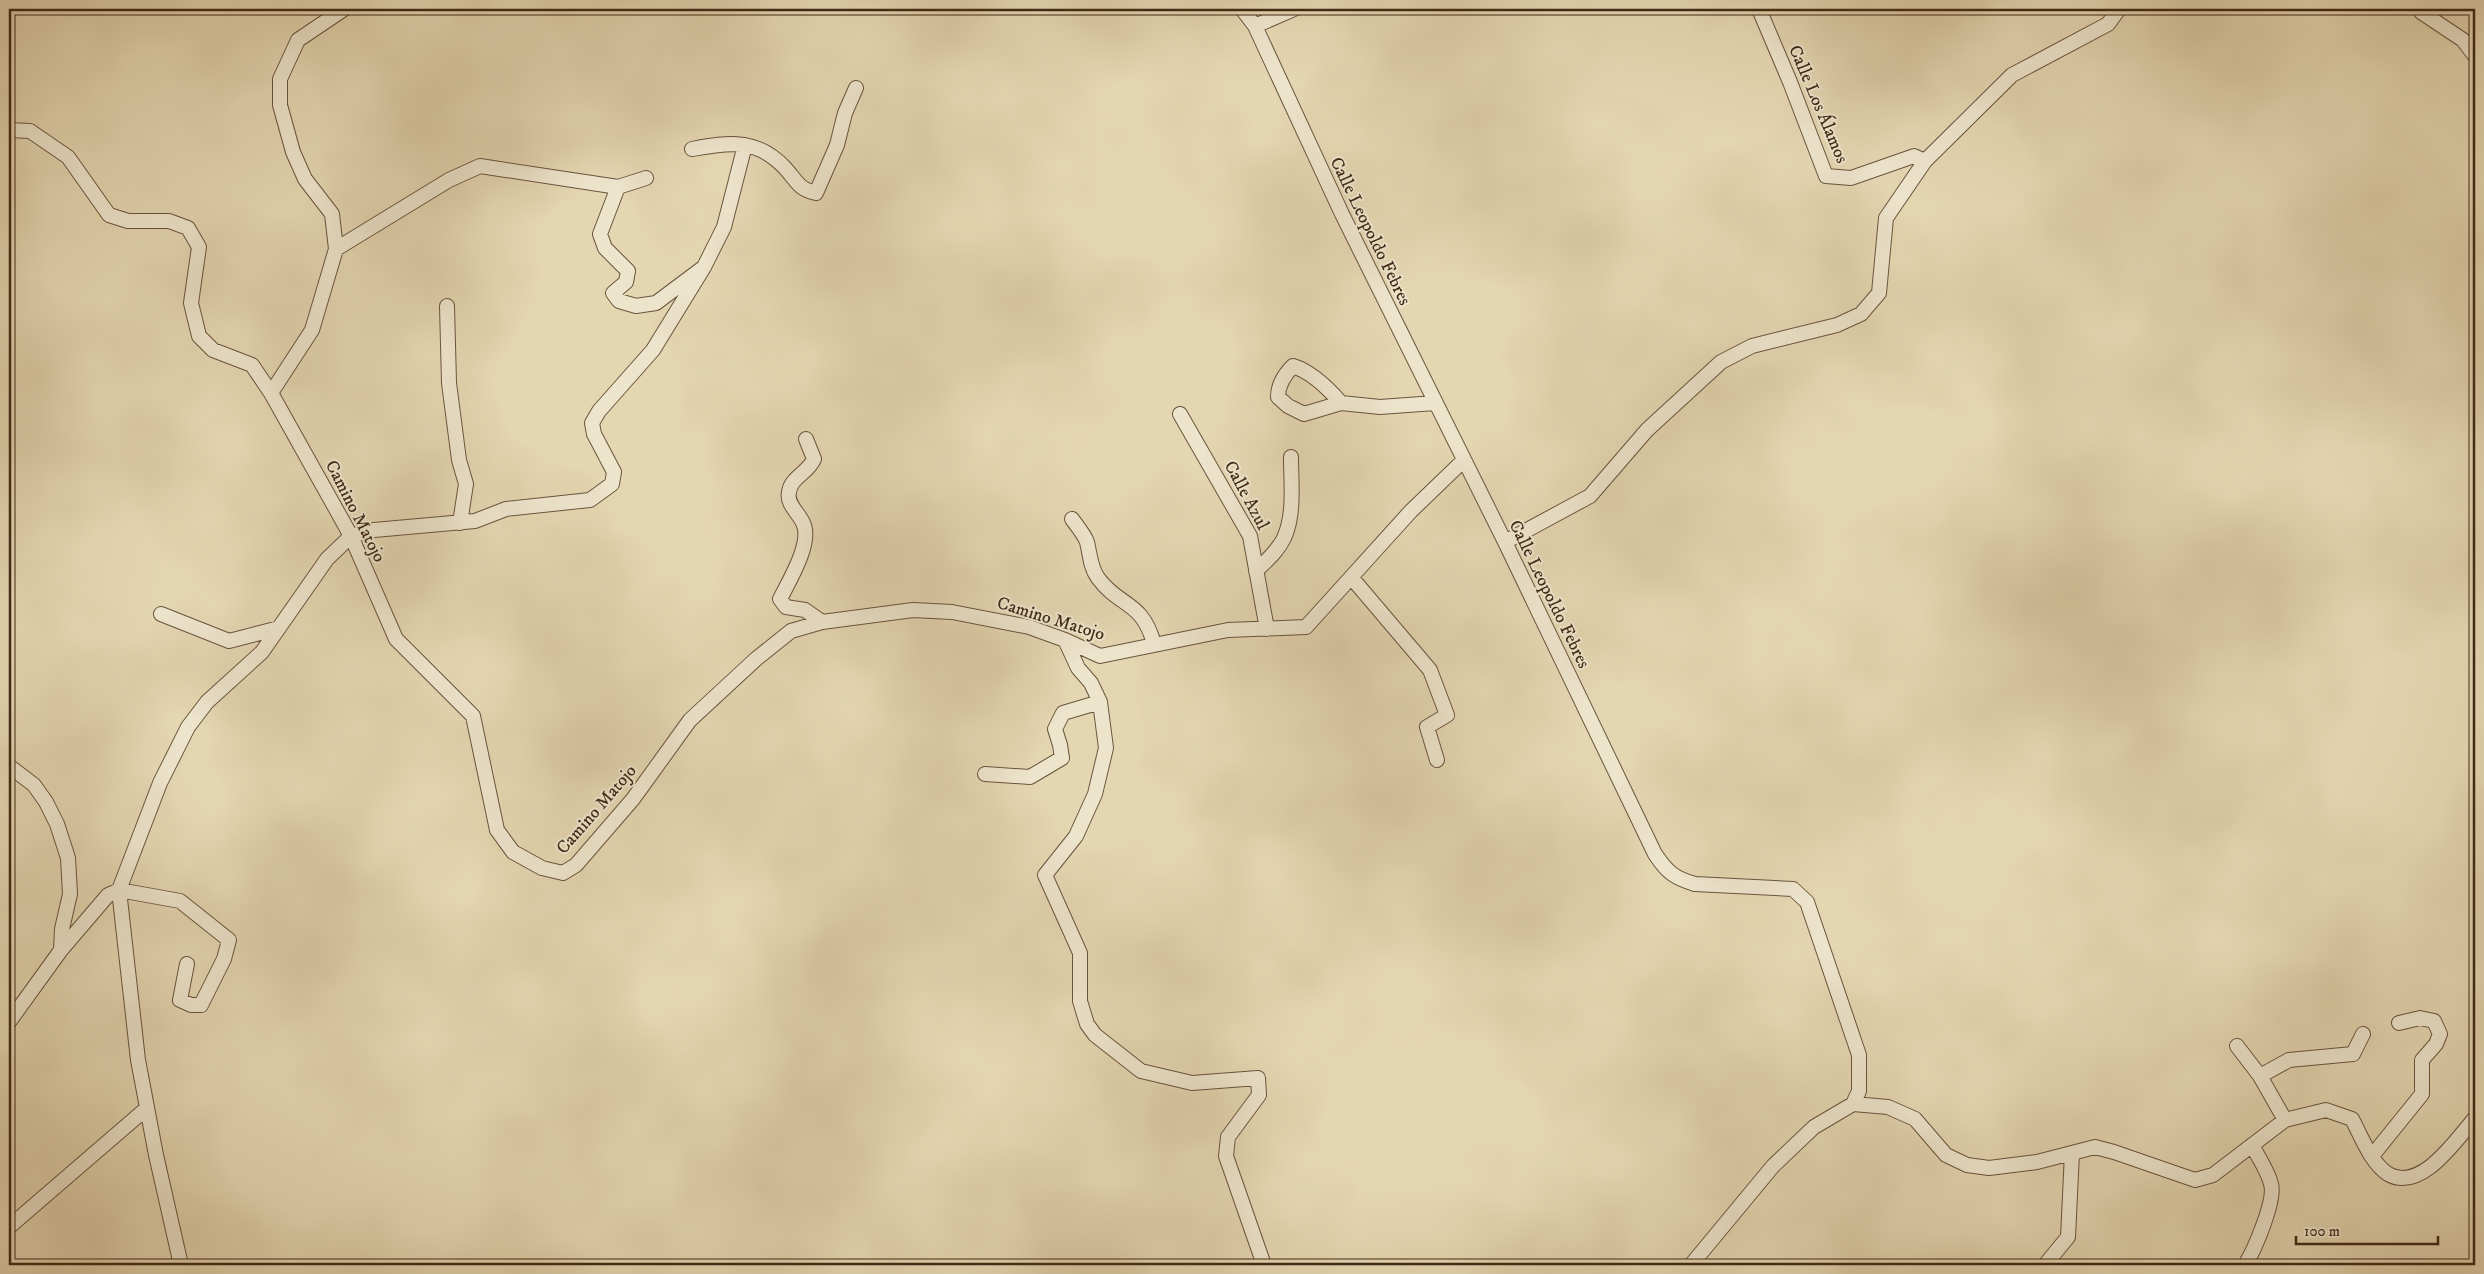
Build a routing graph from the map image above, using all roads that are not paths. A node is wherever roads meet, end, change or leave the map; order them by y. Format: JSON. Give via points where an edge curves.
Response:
{"nodes":[{"id":1,"x":344,"y":9,"type":"edge"},
{"id":2,"x":1242,"y":9,"type":"edge"},
{"id":3,"x":1294,"y":9,"type":"edge"},
{"id":4,"x":1759,"y":9,"type":"edge"},
{"id":5,"x":2119,"y":9,"type":"edge"},
{"id":6,"x":2420,"y":9,"type":"edge"},
{"id":7,"x":1254,"y":26,"type":"junction"},
{"id":8,"x":2475,"y":56,"type":"edge"},
{"id":9,"x":856,"y":88,"type":"dead end"},
{"id":10,"x":9,"y":130,"type":"edge"},
{"id":11,"x":745,"y":145,"type":"junction"},
{"id":12,"x":692,"y":149,"type":"dead end"},
{"id":13,"x":1925,"y":160,"type":"junction"},
{"id":14,"x":646,"y":178,"type":"dead end"},
{"id":15,"x":618,"y":187,"type":"junction"},
{"id":16,"x":336,"y":250,"type":"junction"},
{"id":17,"x":704,"y":266,"type":"junction"},
{"id":18,"x":447,"y":306,"type":"dead end"},
{"id":19,"x":271,"y":393,"type":"junction"},
{"id":20,"x":1341,"y":403,"type":"dead end"},
{"id":21,"x":1435,"y":403,"type":"junction"},
{"id":22,"x":1180,"y":414,"type":"dead end"},
{"id":23,"x":806,"y":439,"type":"dead end"},
{"id":24,"x":1291,"y":457,"type":"dead end"},
{"id":25,"x":1464,"y":460,"type":"junction"},
{"id":26,"x":1072,"y":519,"type":"dead end"},
{"id":27,"x":460,"y":523,"type":"junction"},
{"id":28,"x":351,"y":536,"type":"junction"},
{"id":29,"x":1505,"y":542,"type":"junction"},
{"id":30,"x":1256,"y":571,"type":"junction"},
{"id":31,"x":1351,"y":577,"type":"junction"},
{"id":32,"x":161,"y":614,"type":"dead end"},
{"id":33,"x":822,"y":622,"type":"junction"},
{"id":34,"x":279,"y":628,"type":"junction"},
{"id":35,"x":1267,"y":629,"type":"junction"},
{"id":36,"x":1065,"y":640,"type":"junction"},
{"id":37,"x":1154,"y":644,"type":"junction"},
{"id":38,"x":1100,"y":702,"type":"junction"},
{"id":39,"x":1437,"y":760,"type":"dead end"},
{"id":40,"x":9,"y":766,"type":"edge"},
{"id":41,"x":985,"y":774,"type":"dead end"},
{"id":42,"x":118,"y":890,"type":"junction"},
{"id":43,"x":61,"y":950,"type":"junction"},
{"id":44,"x":187,"y":964,"type":"dead end"},
{"id":45,"x":9,"y":1022,"type":"edge"},
{"id":46,"x":2399,"y":1022,"type":"dead end"},
{"id":47,"x":2363,"y":1034,"type":"dead end"},
{"id":48,"x":2237,"y":1046,"type":"dead end"},
{"id":49,"x":2260,"y":1076,"type":"junction"},
{"id":50,"x":1853,"y":1104,"type":"junction"},
{"id":51,"x":147,"y":1108,"type":"junction"},
{"id":52,"x":2475,"y":1118,"type":"edge"},
{"id":53,"x":2285,"y":1120,"type":"junction"},
{"id":54,"x":2252,"y":1145,"type":"junction"},
{"id":55,"x":2072,"y":1153,"type":"junction"},
{"id":56,"x":2372,"y":1156,"type":"junction"},
{"id":57,"x":9,"y":1227,"type":"edge"},
{"id":58,"x":181,"y":1265,"type":"edge"},
{"id":59,"x":1264,"y":1265,"type":"edge"},
{"id":60,"x":1691,"y":1265,"type":"edge"},
{"id":61,"x":2046,"y":1265,"type":"edge"},
{"id":62,"x":2245,"y":1265,"type":"edge"}],
"edges":[{"from":1,"to":16,"type":"street","via":[[298,40],[280,79],[280,105],[293,152],[304,180],[332,214]]},
{"from":2,"to":7,"type":"street","name":"Calle Leopoldo Febres"},
{"from":3,"to":7,"type":"street"},
{"from":4,"to":13,"type":"street","name":"Calle Los Álamos","via":[[1826,176],[1851,178],[1914,156]]},
{"from":5,"to":13,"type":"street","via":[[2108,24],[2012,75]]},
{"from":6,"to":8,"type":"street","via":[[2463,40]]},
{"from":7,"to":21,"type":"street","name":"Calle Leopoldo Febres"},
{"from":9,"to":11,"type":"street","via":[[845,113],[837,145],[816,193],[803,190],[767,151]]},
{"from":10,"to":19,"type":"street","name":"Camino Matojo","via":[[30,131],[68,157],[109,215],[128,221],[169,221],[188,228],[199,247],[192,303],[199,336],[213,350],[252,365]]},
{"from":11,"to":12,"type":"street","via":[[718,144]]},
{"from":11,"to":17,"type":"street","via":[[724,227]]},
{"from":13,"to":29,"type":"street","via":[[1886,218],[1878,293],[1861,314],[1837,325],[1752,346],[1721,362],[1647,430],[1590,496]]},
{"from":14,"to":15,"type":"street"},
{"from":15,"to":16,"type":"street","via":[[480,166],[449,180]]},
{"from":15,"to":17,"type":"street","via":[[600,234],[605,248],[628,271],[626,282],[613,293],[618,301],[636,306],[656,303]]},
{"from":16,"to":19,"type":"street","via":[[312,330]]},
{"from":17,"to":27,"type":"street","via":[[653,350],[592,423],[594,434],[614,472],[612,484],[590,500],[506,509]]},
{"from":18,"to":27,"type":"street","via":[[449,383],[459,460],[466,484]]},
{"from":19,"to":28,"type":"street","name":"Camino Matojo"},
{"from":20,"to":21,"type":"street","via":[[1380,407]]},
{"from":21,"to":25,"type":"street","name":"Calle Leopoldo Febres"},
{"from":22,"to":30,"type":"street","name":"Calle Azul","via":[[1250,536]]},
{"from":23,"to":33,"type":"street","via":[[814,459],[810,468],[790,485],[788,496],[804,524],[807,539],[780,600],[786,607],[805,610]]},
{"from":24,"to":30,"type":"street","via":[[1292,492],[1288,526],[1279,546]]},
{"from":25,"to":29,"type":"street","name":"Calle Leopoldo Febres"},
{"from":25,"to":31,"type":"street","name":"Camino Matojo","via":[[1411,511]]},
{"from":26,"to":37,"type":"street","via":[[1086,539],[1098,578],[1136,609],[1150,628]]},
{"from":27,"to":28,"type":"street","via":[[374,530]]},
{"from":28,"to":33,"type":"street","name":"Camino Matojo","via":[[396,639],[473,716],[497,830],[513,852],[542,868],[562,873],[576,865],[633,799],[690,720],[791,631]]},
{"from":28,"to":34,"type":"street","via":[[327,559]]},
{"from":29,"to":50,"type":"street","name":"Calle Leopoldo Febres","via":[[1666,871],[1695,884],[1793,889],[1807,902],[1859,1055],[1859,1091]]},
{"from":30,"to":35,"type":"street","name":"Calle Azul"},
{"from":31,"to":35,"type":"street","name":"Camino Matojo","via":[[1306,627]]},
{"from":31,"to":39,"type":"street","via":[[1430,670],[1447,715],[1427,727]]},
{"from":32,"to":34,"type":"street","via":[[229,641]]},
{"from":33,"to":36,"type":"street","name":"Camino Matojo","via":[[913,610],[952,612],[1011,623]]},
{"from":34,"to":42,"type":"street","via":[[262,652],[207,702],[188,727],[160,783]]},
{"from":35,"to":37,"type":"street","name":"Camino Matojo","via":[[1228,630]]},
{"from":36,"to":37,"type":"street","name":"Camino Matojo","via":[[1100,656]]},
{"from":36,"to":38,"type":"street"},
{"from":38,"to":41,"type":"street","via":[[1064,713],[1055,729],[1062,758],[1041,772],[1030,777]]},
{"from":38,"to":59,"type":"street","via":[[1106,748],[1094,794],[1076,836],[1045,875],[1080,953],[1080,1001],[1087,1024],[1095,1035],[1141,1071],[1192,1083],[1258,1078],[1259,1095],[1228,1137],[1226,1156]]},
{"from":40,"to":43,"type":"street","via":[[34,785],[46,802],[68,858],[70,894]]},
{"from":42,"to":43,"type":"street","via":[[108,895]]},
{"from":42,"to":44,"type":"street","via":[[180,901],[229,940],[224,959],[202,1005],[190,1005],[180,1000]]},
{"from":42,"to":51,"type":"street","via":[[138,1060]]},
{"from":43,"to":45,"type":"street"},
{"from":46,"to":56,"type":"street","via":[[2420,1018],[2434,1021],[2440,1034],[2422,1060],[2422,1094]]},
{"from":47,"to":49,"type":"street","via":[[2353,1054],[2289,1060]]},
{"from":48,"to":49,"type":"street"},
{"from":49,"to":53,"type":"street"},
{"from":50,"to":55,"type":"street","via":[[1888,1107],[1915,1119],[1946,1155],[1967,1165],[1989,1168],[2037,1162]]},
{"from":50,"to":60,"type":"street","via":[[1814,1126],[1773,1166]]},
{"from":51,"to":57,"type":"street"},
{"from":51,"to":58,"type":"street"},
{"from":52,"to":56,"type":"street","via":[[2438,1160],[2420,1174],[2405,1179],[2388,1173]]},
{"from":53,"to":54,"type":"street"},
{"from":53,"to":56,"type":"street","via":[[2326,1110],[2352,1119]]},
{"from":54,"to":55,"type":"street","via":[[2213,1175],[2195,1180],[2095,1147]]},
{"from":54,"to":62,"type":"street","via":[[2272,1185],[2266,1216]]},
{"from":55,"to":61,"type":"street","via":[[2068,1238]]}]}
